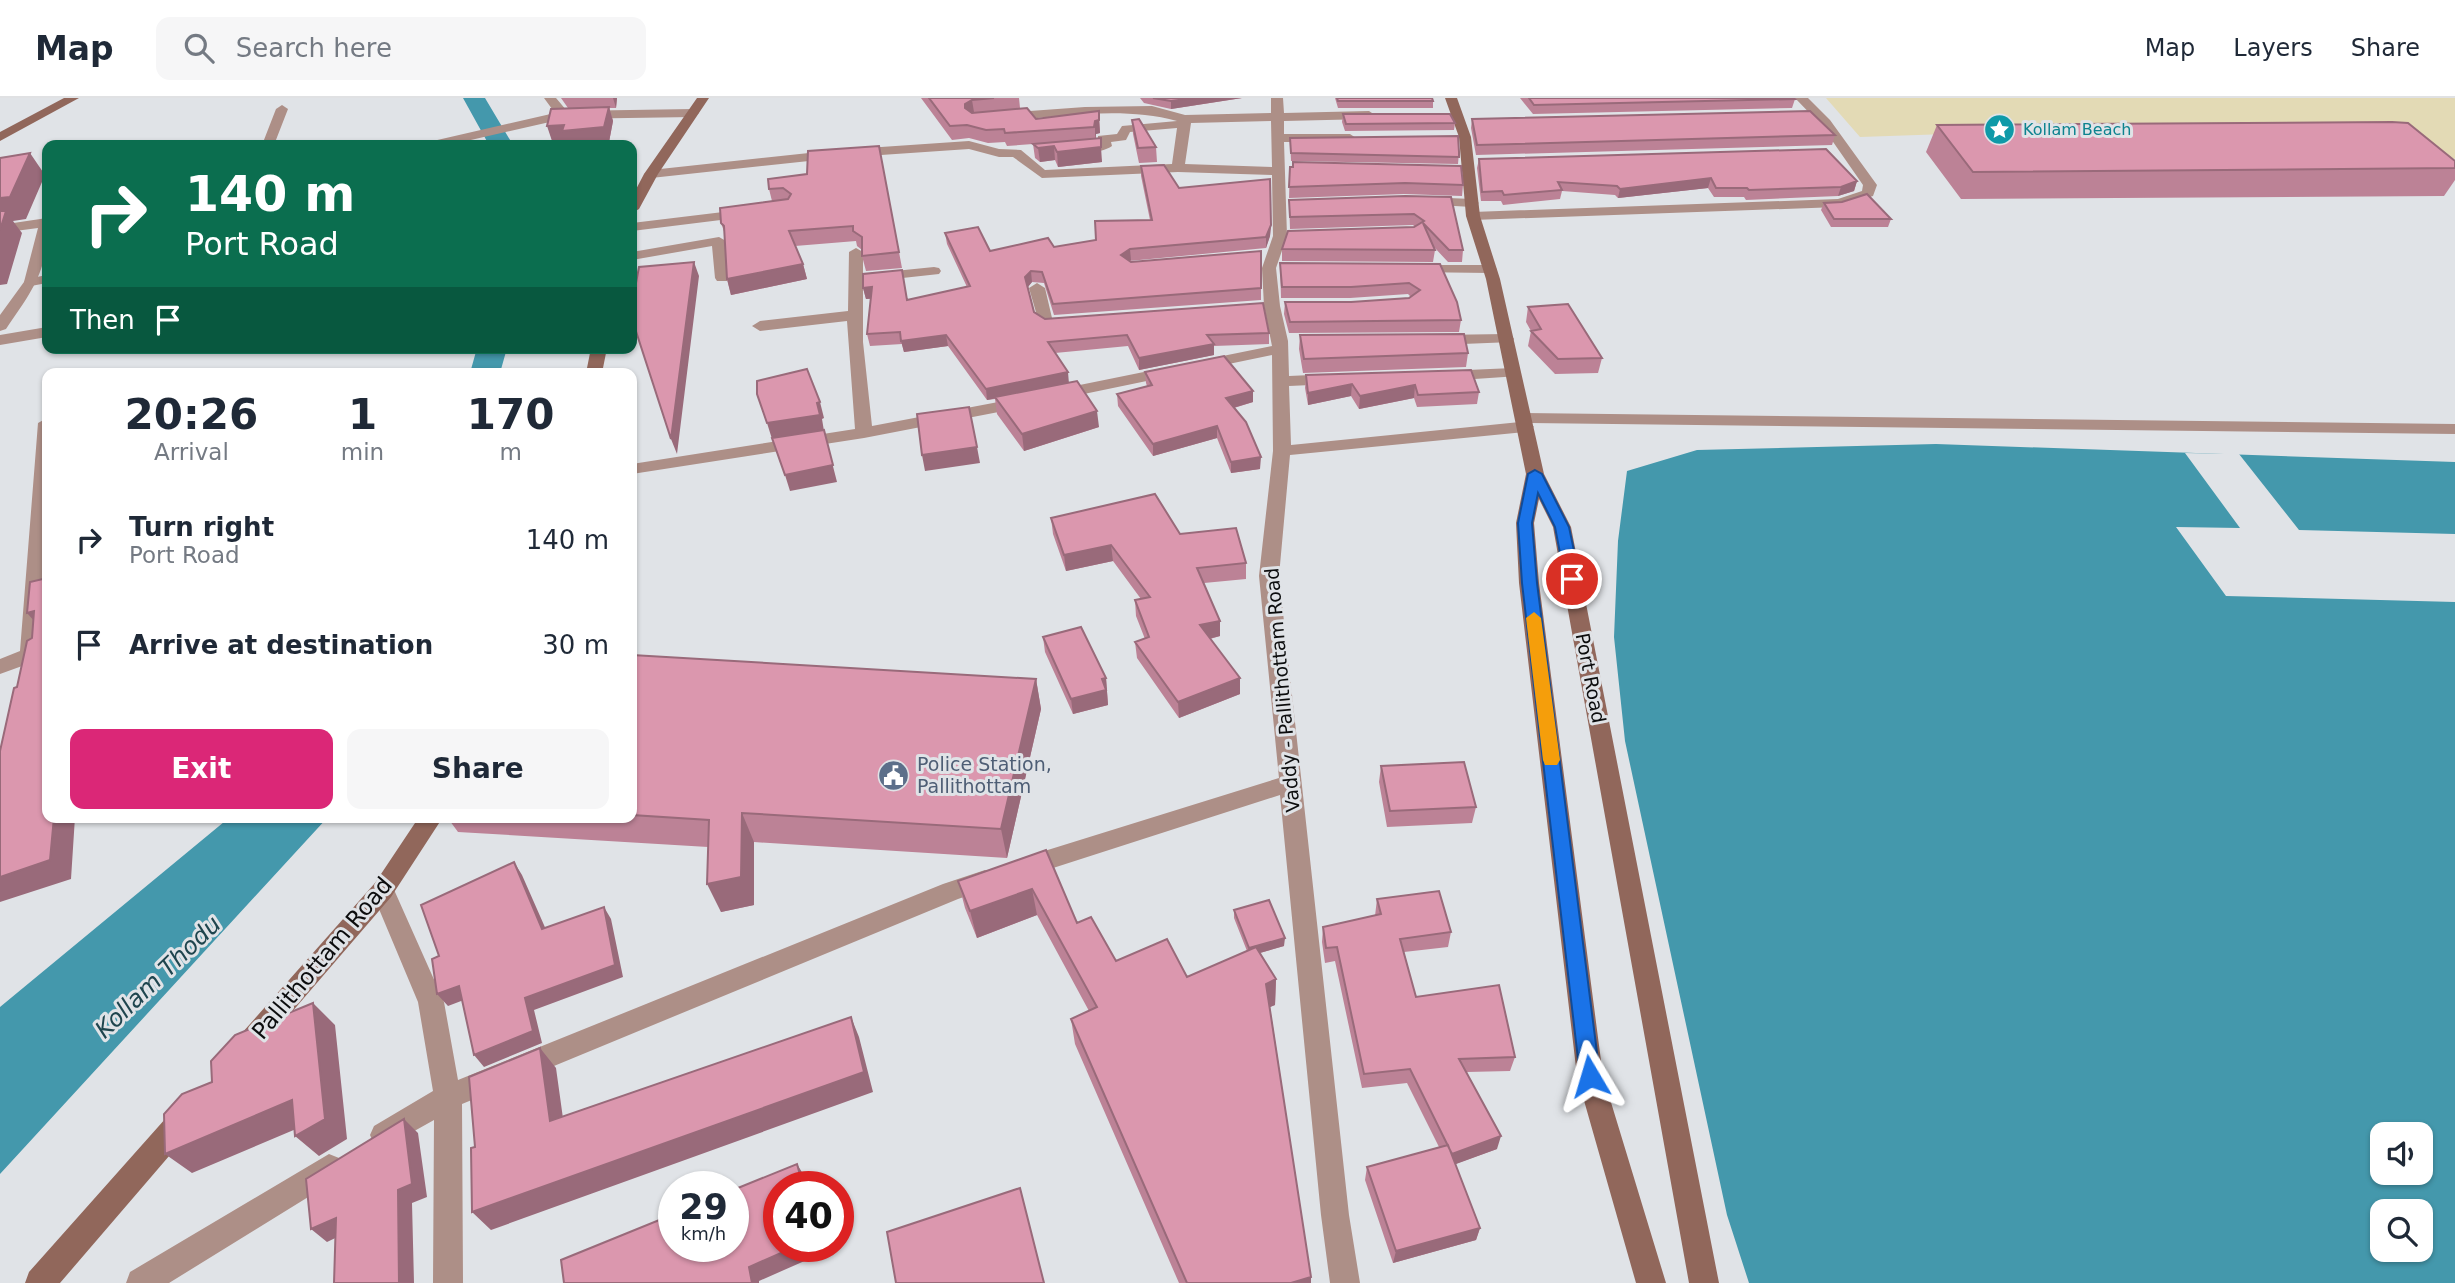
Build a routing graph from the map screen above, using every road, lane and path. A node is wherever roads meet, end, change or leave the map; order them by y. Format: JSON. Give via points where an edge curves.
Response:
{"nodes":[{"id":1,"x":73,"y":98,"type":"edge"},
{"id":2,"x":550,"y":98,"type":"edge"},
{"id":3,"x":703,"y":98,"type":"edge"},
{"id":4,"x":1451,"y":98,"type":"edge"},
{"id":5,"x":1801,"y":98,"type":"edge"},
{"id":6,"x":1278,"y":107,"type":"edge"},
{"id":7,"x":282,"y":109,"type":"dead end"},
{"id":8,"x":693,"y":113,"type":"junction"},
{"id":9,"x":563,"y":115,"type":"junction"},
{"id":10,"x":1388,"y":115,"type":"edge"},
{"id":11,"x":988,"y":118,"type":"edge"},
{"id":12,"x":1185,"y":121,"type":"junction"},
{"id":13,"x":0,"y":137,"type":"edge"},
{"id":14,"x":1279,"y":138,"type":"junction"},
{"id":15,"x":1359,"y":138,"type":"edge"},
{"id":16,"x":270,"y":140,"type":"edge"},
{"id":17,"x":458,"y":140,"type":"edge"},
{"id":18,"x":1016,"y":153,"type":"junction"},
{"id":19,"x":1178,"y":168,"type":"junction"},
{"id":20,"x":1284,"y":168,"type":"junction"},
{"id":21,"x":651,"y":174,"type":"junction"},
{"id":22,"x":637,"y":200,"type":"edge"},
{"id":23,"x":1404,"y":201,"type":"edge"},
{"id":24,"x":1472,"y":210,"type":"junction"},
{"id":25,"x":760,"y":212,"type":"edge"},
{"id":26,"x":42,"y":223,"type":"edge"},
{"id":27,"x":637,"y":226,"type":"edge"},
{"id":28,"x":0,"y":229,"type":"edge"},
{"id":29,"x":42,"y":241,"type":"edge"},
{"id":30,"x":856,"y":252,"type":"edge"},
{"id":31,"x":637,"y":255,"type":"edge"},
{"id":32,"x":1393,"y":269,"type":"edge"},
{"id":33,"x":1490,"y":269,"type":"junction"},
{"id":34,"x":934,"y":271,"type":"dead end"},
{"id":35,"x":722,"y":278,"type":"dead end"},
{"id":36,"x":856,"y":279,"type":"junction"},
{"id":37,"x":42,"y":280,"type":"edge"},
{"id":38,"x":31,"y":282,"type":"junction"},
{"id":39,"x":1037,"y":288,"type":"dead end"},
{"id":40,"x":856,"y":315,"type":"junction"},
{"id":41,"x":1086,"y":320,"type":"edge"},
{"id":42,"x":0,"y":326,"type":"edge"},
{"id":43,"x":760,"y":326,"type":"dead end"},
{"id":44,"x":42,"y":333,"type":"edge"},
{"id":45,"x":1506,"y":339,"type":"junction"},
{"id":46,"x":0,"y":340,"type":"edge"},
{"id":47,"x":1426,"y":340,"type":"edge"},
{"id":48,"x":1284,"y":344,"type":"junction"},
{"id":49,"x":1513,"y":373,"type":"junction"},
{"id":50,"x":1431,"y":376,"type":"edge"},
{"id":51,"x":1349,"y":379,"type":"edge"},
{"id":52,"x":1280,"y":381,"type":"junction"},
{"id":53,"x":1524,"y":422,"type":"junction"},
{"id":54,"x":2455,"y":429,"type":"edge"},
{"id":55,"x":864,"y":433,"type":"junction"},
{"id":56,"x":1282,"y":451,"type":"junction"},
{"id":57,"x":637,"y":468,"type":"edge"},
{"id":58,"x":1535,"y":474,"type":"junction"},
{"id":59,"x":42,"y":566,"type":"edge"},
{"id":60,"x":39,"y":652,"type":"edge"},
{"id":61,"x":0,"y":667,"type":"edge"},
{"id":62,"x":1290,"y":783,"type":"junction"},
{"id":63,"x":428,"y":823,"type":"edge"},
{"id":64,"x":383,"y":890,"type":"junction"},
{"id":65,"x":239,"y":1055,"type":"edge"},
{"id":66,"x":203,"y":1097,"type":"edge"},
{"id":67,"x":448,"y":1097,"type":"junction"},
{"id":68,"x":40,"y":1283,"type":"edge"},
{"id":69,"x":141,"y":1283,"type":"edge"},
{"id":70,"x":448,"y":1283,"type":"edge"},
{"id":71,"x":1345,"y":1283,"type":"edge"},
{"id":72,"x":1651,"y":1283,"type":"edge"},
{"id":73,"x":1704,"y":1283,"type":"edge"}],
"edges":[{"from":1,"to":13,"type":"street"},
{"from":2,"to":9,"type":"street"},
{"from":3,"to":8,"type":"street"},
{"from":4,"to":24,"type":"street"},
{"from":5,"to":24,"type":"street","via":[[1838,151],[1870,185],[1861,197],[1838,203]]},
{"from":6,"to":10,"type":"street"},
{"from":6,"to":12,"type":"street"},
{"from":6,"to":14,"type":"street","name":"Vaddy - Pallithottam Road"},
{"from":7,"to":16,"type":"street"},
{"from":8,"to":9,"type":"street"},
{"from":8,"to":21,"type":"street"},
{"from":9,"to":17,"type":"street"},
{"from":11,"to":12,"type":"street","via":[[1152,110]]},
{"from":12,"to":18,"type":"street","via":[[1126,129],[1121,137],[1103,139],[1106,146]]},
{"from":12,"to":19,"type":"street"},
{"from":14,"to":15,"type":"street"},
{"from":14,"to":20,"type":"street","name":"Vaddy - Pallithottam Road"},
{"from":18,"to":19,"type":"street","via":[[1042,174]]},
{"from":18,"to":21,"type":"street","via":[[969,145]]},
{"from":19,"to":20,"type":"street"},
{"from":20,"to":48,"type":"street","name":"Vaddy - Pallithottam Road","via":[[1272,306]]},
{"from":21,"to":22,"type":"street"},
{"from":23,"to":24,"type":"street"},
{"from":24,"to":33,"type":"street"},
{"from":25,"to":27,"type":"street"},
{"from":26,"to":28,"type":"street"},
{"from":29,"to":38,"type":"street"},
{"from":30,"to":36,"type":"street"},
{"from":31,"to":35,"type":"street","via":[[719,242]]},
{"from":32,"to":33,"type":"street"},
{"from":33,"to":45,"type":"street"},
{"from":34,"to":36,"type":"street"},
{"from":36,"to":40,"type":"street"},
{"from":37,"to":38,"type":"lane"},
{"from":38,"to":42,"type":"street"},
{"from":39,"to":41,"type":"street","via":[[1046,323]]},
{"from":40,"to":43,"type":"street"},
{"from":40,"to":55,"type":"street"},
{"from":44,"to":46,"type":"street"},
{"from":45,"to":47,"type":"street"},
{"from":45,"to":49,"type":"street"},
{"from":48,"to":52,"type":"street","name":"Vaddy - Pallithottam Road"},
{"from":48,"to":55,"type":"street"},
{"from":49,"to":50,"type":"street"},
{"from":49,"to":53,"type":"street"},
{"from":51,"to":52,"type":"street"},
{"from":52,"to":56,"type":"street","name":"Vaddy - Pallithottam Road"},
{"from":53,"to":54,"type":"street"},
{"from":53,"to":56,"type":"street"},
{"from":53,"to":58,"type":"street"},
{"from":55,"to":57,"type":"street"},
{"from":56,"to":62,"type":"street","name":"Vaddy - Pallithottam Road","via":[[1269,576]]},
{"from":58,"to":72,"type":"street","via":[[1525,523],[1530,583],[1590,1076]]},
{"from":58,"to":73,"type":"street","name":"Port Road","via":[[1562,527]]},
{"from":59,"to":60,"type":"street"},
{"from":60,"to":61,"type":"street"},
{"from":62,"to":67,"type":"street","via":[[951,891]]},
{"from":62,"to":71,"type":"street","name":"Vaddy - Pallithottam Road"},
{"from":63,"to":64,"type":"street","name":"Pallithottam Road"},
{"from":64,"to":65,"type":"street","name":"Pallithottam Road"},
{"from":64,"to":67,"type":"street","via":[[431,1002]]},
{"from":66,"to":68,"type":"street"},
{"from":67,"to":69,"type":"street"},
{"from":67,"to":70,"type":"street"}]}
